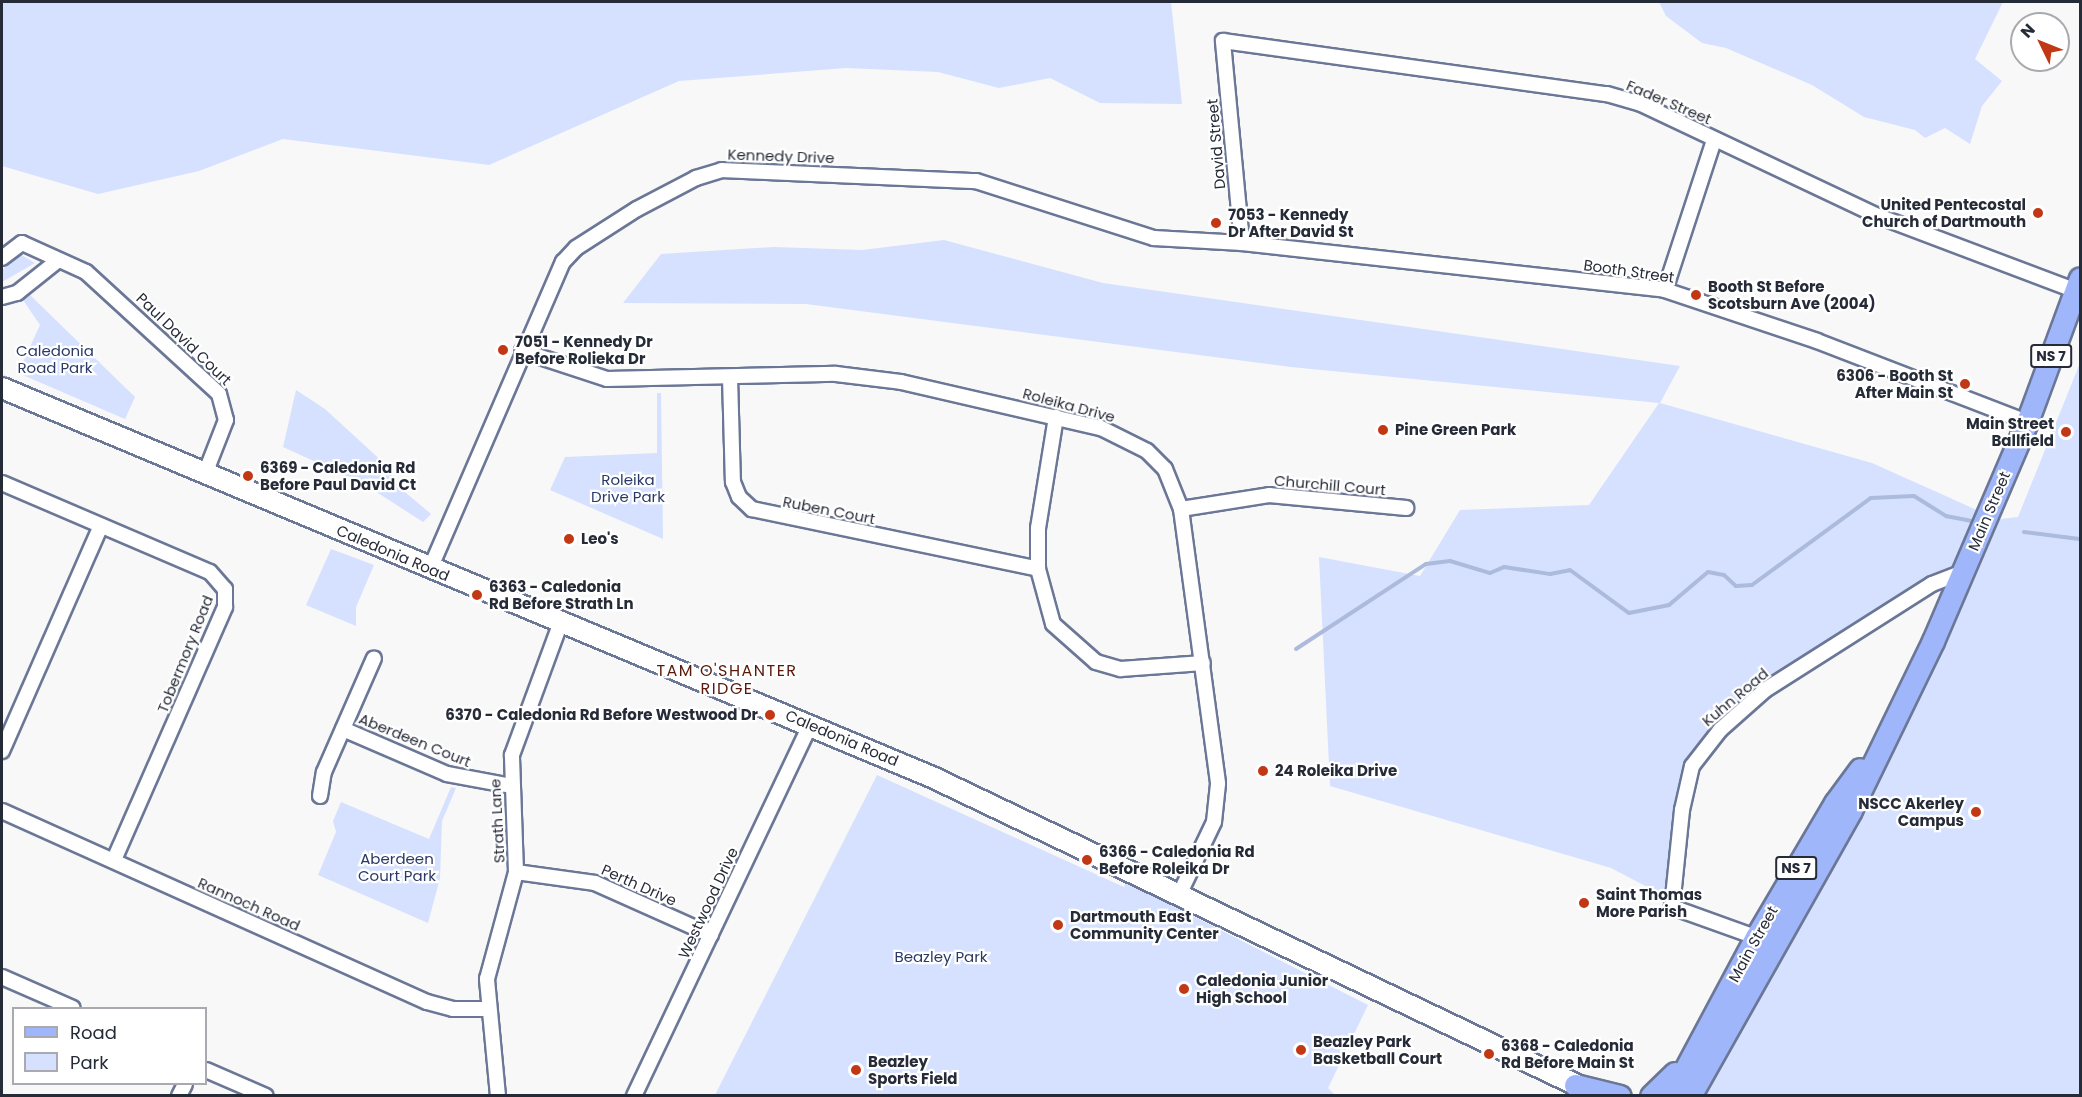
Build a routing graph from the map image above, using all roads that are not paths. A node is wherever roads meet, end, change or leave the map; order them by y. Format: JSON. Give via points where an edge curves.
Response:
{"nodes":[{"id":1,"x":1223,"y":41,"type":"joint"},
{"id":2,"x":1714,"y":140,"type":"junction"},
{"id":3,"x":1242,"y":243,"type":"junction"},
{"id":4,"x":2,"y":258,"type":"edge"},
{"id":5,"x":56,"y":262,"type":"junction"},
{"id":6,"x":2078,"y":284,"type":"edge"},
{"id":7,"x":1665,"y":290,"type":"junction"},
{"id":8,"x":2,"y":297,"type":"edge"},
{"id":9,"x":522,"y":351,"type":"junction"},
{"id":10,"x":729,"y":377,"type":"junction"},
{"id":11,"x":2,"y":388,"type":"edge"},
{"id":12,"x":1056,"y":417,"type":"junction"},
{"id":13,"x":2027,"y":422,"type":"junction"},
{"id":14,"x":205,"y":474,"type":"junction"},
{"id":15,"x":2,"y":483,"type":"edge"},
{"id":16,"x":1406,"y":508,"type":"dead end"},
{"id":17,"x":1181,"y":510,"type":"junction"},
{"id":18,"x":101,"y":526,"type":"junction"},
{"id":19,"x":430,"y":569,"type":"junction"},
{"id":20,"x":1038,"y":569,"type":"junction"},
{"id":21,"x":1964,"y":572,"type":"junction"},
{"id":22,"x":561,"y":622,"type":"junction"},
{"id":23,"x":374,"y":658,"type":"dead end"},
{"id":24,"x":1203,"y":663,"type":"junction"},
{"id":25,"x":811,"y":724,"type":"junction"},
{"id":26,"x":343,"y":729,"type":"junction"},
{"id":27,"x":2,"y":751,"type":"edge"},
{"id":28,"x":511,"y":786,"type":"junction"},
{"id":29,"x":321,"y":796,"type":"dead end"},
{"id":30,"x":2,"y":811,"type":"edge"},
{"id":31,"x":114,"y":860,"type":"junction"},
{"id":32,"x":516,"y":872,"type":"junction"},
{"id":33,"x":1180,"y":893,"type":"junction"},
{"id":34,"x":711,"y":935,"type":"junction"},
{"id":35,"x":1765,"y":940,"type":"junction"},
{"id":36,"x":2,"y":977,"type":"edge"},
{"id":37,"x":72,"y":1007,"type":"edge"},
{"id":38,"x":486,"y":1009,"type":"junction"},
{"id":39,"x":1695,"y":1054,"type":"junction"},
{"id":40,"x":207,"y":1070,"type":"edge"},
{"id":41,"x":1696,"y":1089,"type":"edge"},
{"id":42,"x":1582,"y":1090,"type":"edge"},
{"id":43,"x":266,"y":1095,"type":"edge"},
{"id":44,"x":498,"y":1095,"type":"edge"},
{"id":45,"x":634,"y":1095,"type":"edge"},
{"id":46,"x":1601,"y":1095,"type":"edge"},
{"id":47,"x":1620,"y":1095,"type":"edge"},
{"id":48,"x":1651,"y":1095,"type":"edge"},
{"id":49,"x":1671,"y":1095,"type":"edge"}],
"edges":[{"from":1,"to":2,"type":"street","name":"Fader Street","via":[[1607,94],[1641,104]]},
{"from":1,"to":3,"type":"street","name":"David Street"},
{"from":2,"to":6,"type":"street","name":"Fader Street","via":[[1878,216]]},
{"from":2,"to":7,"type":"street"},
{"from":3,"to":7,"type":"street","name":"Booth Street"},
{"from":3,"to":9,"type":"street","name":"Kennedy Drive","via":[[1133,234],[976,181],[716,171],[637,209],[576,248],[559,269]]},
{"from":4,"to":5,"type":"street","name":"Paul David Court","via":[[21,243]]},
{"from":5,"to":8,"type":"street","via":[[17,293]]},
{"from":5,"to":14,"type":"street","name":"Paul David Court","via":[[103,283],[223,399],[226,420]]},
{"from":6,"to":13,"type":"main road","name":"Main Street","number":"NS 7"},
{"from":7,"to":13,"type":"street","name":"Booth Street","via":[[1817,341]]},
{"from":9,"to":10,"type":"street","name":"Roleika Drive","via":[[598,378]]},
{"from":9,"to":19,"type":"street","name":"Kennedy Drive"},
{"from":10,"to":12,"type":"street","name":"Roleika Drive","via":[[836,374],[901,381]]},
{"from":10,"to":20,"type":"street","name":"Ruben Court","via":[[733,482],[739,497],[752,509]]},
{"from":11,"to":14,"type":"street","name":"Caledonia Road"},
{"from":12,"to":17,"type":"street","name":"Roleika Drive","via":[[1108,431],[1148,451],[1165,469]]},
{"from":12,"to":20,"type":"street","via":[[1039,504]]},
{"from":13,"to":21,"type":"main road","name":"Main Street","number":"NS 7"},
{"from":14,"to":19,"type":"street","name":"Caledonia Road"},
{"from":15,"to":18,"type":"street","name":"Tobermory Road"},
{"from":16,"to":17,"type":"street","name":"Churchill Court","via":[[1269,495]]},
{"from":17,"to":24,"type":"street","name":"Roleika Drive"},
{"from":18,"to":27,"type":"street"},
{"from":18,"to":31,"type":"street","name":"Tobermory Road","via":[[210,572],[219,579],[227,595]]},
{"from":19,"to":22,"type":"street","name":"Caledonia Road"},
{"from":20,"to":24,"type":"street","via":[[1053,624],[1096,662],[1132,670]]},
{"from":21,"to":35,"type":"main road","name":"Main Street","number":"NS 7","via":[[1884,737],[1834,803]]},
{"from":21,"to":35,"type":"street","name":"Kuhn Road","via":[[1932,584],[1765,690],[1720,730],[1692,766],[1682,810],[1672,907]]},
{"from":22,"to":25,"type":"street","name":"Caledonia Road"},
{"from":22,"to":28,"type":"street","name":"Strath Lane","via":[[517,732]]},
{"from":23,"to":26,"type":"street","name":"Aberdeen Court"},
{"from":24,"to":33,"type":"street","name":"Roleika Drive","via":[[1219,803]]},
{"from":25,"to":33,"type":"street","name":"Caledonia Road"},
{"from":25,"to":34,"type":"street","name":"Westwood Drive"},
{"from":26,"to":28,"type":"street","name":"Aberdeen Court","via":[[447,774]]},
{"from":26,"to":29,"type":"street","name":"Aberdeen Court","via":[[324,772]]},
{"from":28,"to":32,"type":"street","name":"Strath Lane"},
{"from":30,"to":31,"type":"street","name":"Rannoch Road"},
{"from":31,"to":38,"type":"street","name":"Rannoch Road","via":[[427,1002],[453,1009]]},
{"from":32,"to":34,"type":"street","name":"Perth Drive","via":[[595,883]]},
{"from":32,"to":38,"type":"street","name":"Strath Lane","via":[[493,944]]},
{"from":33,"to":42,"type":"street","name":"Caledonia Road"},
{"from":34,"to":45,"type":"street","name":"Westwood Drive"},
{"from":35,"to":39,"type":"main road","name":"Main Street","number":"NS 7"},
{"from":35,"to":41,"type":"main road","name":"Main Street","number":"NS 7"},
{"from":36,"to":37,"type":"street"},
{"from":38,"to":44,"type":"street","name":"Strath Lane"},
{"from":39,"to":48,"type":"main road"},
{"from":39,"to":49,"type":"main road","name":"Main Street","number":"NS 7"},
{"from":40,"to":43,"type":"street"},
{"from":42,"to":46,"type":"street","name":"Caledonia Road"},
{"from":42,"to":47,"type":"main road"}]}
